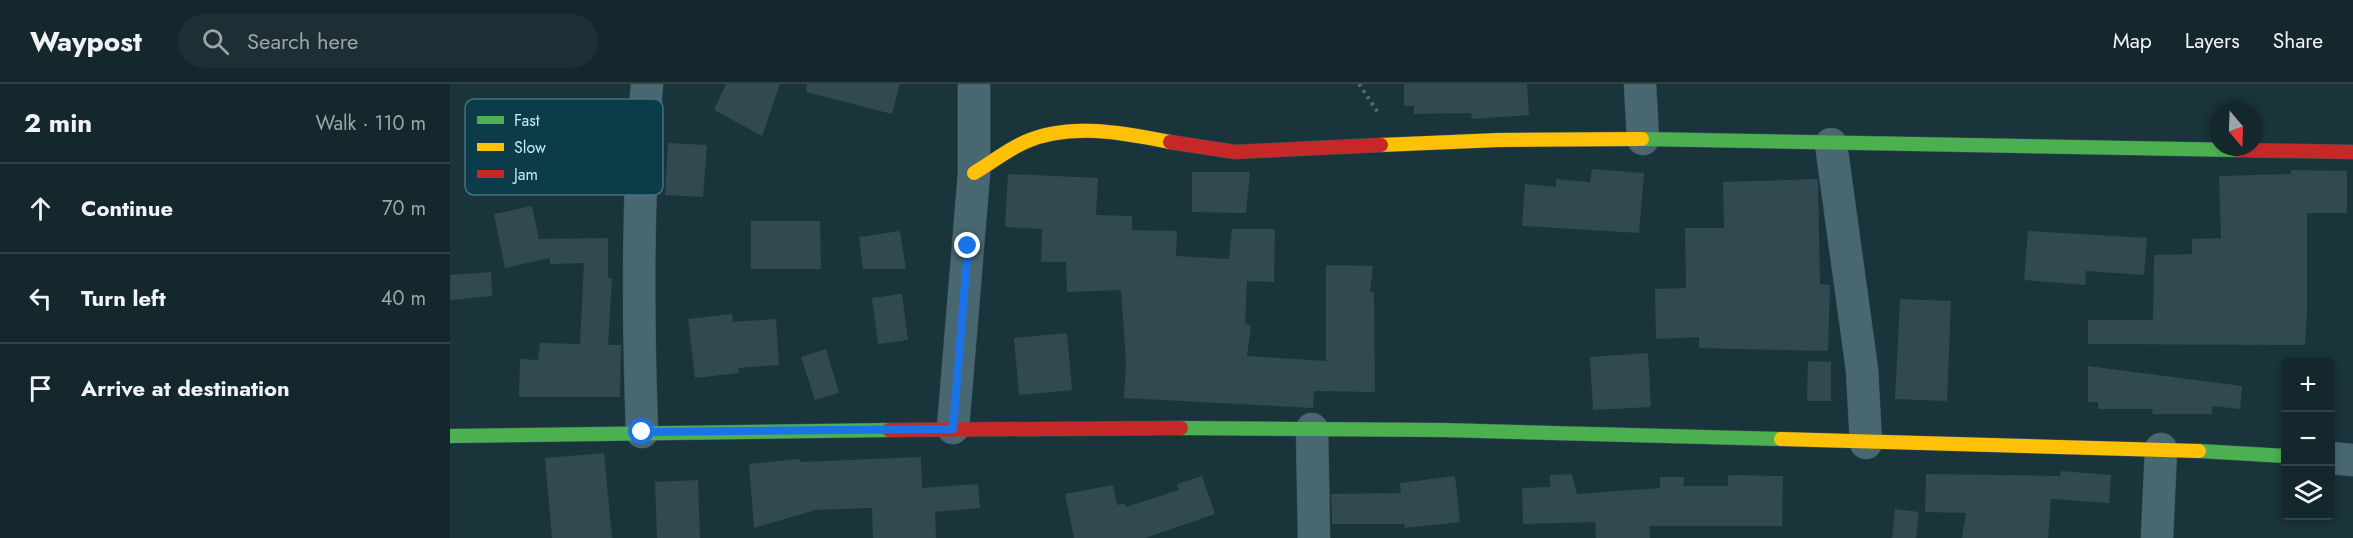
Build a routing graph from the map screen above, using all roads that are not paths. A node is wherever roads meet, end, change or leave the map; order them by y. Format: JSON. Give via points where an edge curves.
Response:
{"nodes":[{"id":1,"x":647,"y":84,"type":"edge"},
{"id":2,"x":974,"y":84,"type":"edge"},
{"id":3,"x":1640,"y":84,"type":"edge"},
{"id":4,"x":646,"y":99,"type":"edge"},
{"id":5,"x":1643,"y":139,"type":"junction"},
{"id":6,"x":1831,"y":144,"type":"junction"},
{"id":7,"x":2353,"y":152,"type":"edge"},
{"id":8,"x":974,"y":173,"type":"junction"},
{"id":9,"x":640,"y":195,"type":"edge"},
{"id":10,"x":953,"y":429,"type":"junction"},
{"id":11,"x":1312,"y":429,"type":"junction"},
{"id":12,"x":642,"y":432,"type":"junction"},
{"id":13,"x":450,"y":436,"type":"edge"},
{"id":14,"x":1866,"y":443,"type":"junction"},
{"id":15,"x":2161,"y":448,"type":"junction"},
{"id":16,"x":2281,"y":456,"type":"edge"},
{"id":17,"x":2335,"y":458,"type":"edge"},
{"id":18,"x":2353,"y":460,"type":"edge"},
{"id":19,"x":1314,"y":538,"type":"edge"},
{"id":20,"x":2157,"y":538,"type":"edge"}],
"edges":[{"from":1,"to":4,"type":"street"},
{"from":2,"to":8,"type":"street"},
{"from":3,"to":5,"type":"street"},
{"from":5,"to":6,"type":"street"},
{"from":5,"to":8,"type":"street","via":[[1498,140],[1235,152],[1109,132],[1066,132],[1029,140]]},
{"from":6,"to":7,"type":"street"},
{"from":6,"to":14,"type":"street","via":[[1862,370]]},
{"from":8,"to":10,"type":"street"},
{"from":9,"to":12,"type":"street"},
{"from":10,"to":11,"type":"street"},
{"from":10,"to":12,"type":"street"},
{"from":11,"to":14,"type":"street"},
{"from":11,"to":19,"type":"street"},
{"from":12,"to":13,"type":"street"},
{"from":14,"to":15,"type":"street"},
{"from":15,"to":16,"type":"street"},
{"from":15,"to":20,"type":"street"},
{"from":17,"to":18,"type":"street"}]}
